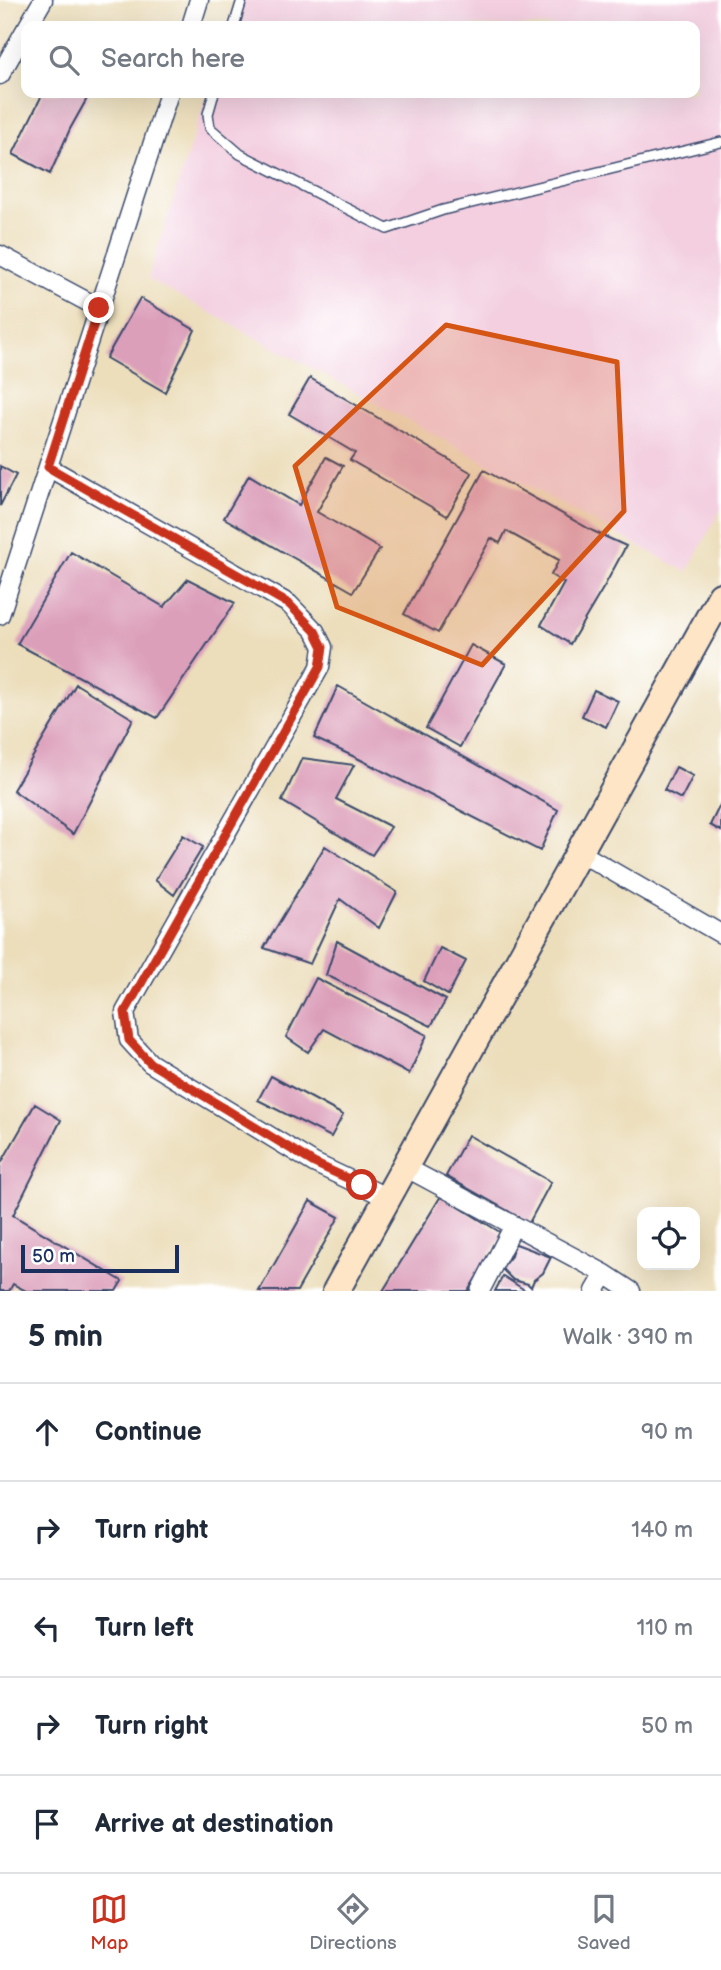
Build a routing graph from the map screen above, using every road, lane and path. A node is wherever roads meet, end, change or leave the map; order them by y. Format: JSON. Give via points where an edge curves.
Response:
{"nodes":[{"id":1,"x":43,"y":0,"type":"edge"},
{"id":2,"x":199,"y":0,"type":"edge"},
{"id":3,"x":242,"y":0,"type":"edge"},
{"id":4,"x":31,"y":21,"type":"edge"},
{"id":5,"x":193,"y":21,"type":"edge"},
{"id":6,"x":236,"y":21,"type":"edge"},
{"id":7,"x":21,"y":38,"type":"edge"},
{"id":8,"x":0,"y":75,"type":"edge"},
{"id":9,"x":167,"y":98,"type":"edge"},
{"id":10,"x":213,"y":98,"type":"edge"},
{"id":11,"x":721,"y":142,"type":"edge"},
{"id":12,"x":0,"y":255,"type":"edge"},
{"id":13,"x":99,"y":308,"type":"junction"},
{"id":14,"x":48,"y":467,"type":"junction"},
{"id":15,"x":721,"y":596,"type":"edge"},
{"id":16,"x":0,"y":615,"type":"edge"},
{"id":17,"x":579,"y":852,"type":"junction"},
{"id":18,"x":721,"y":934,"type":"edge"},
{"id":19,"x":405,"y":1167,"type":"junction"},
{"id":20,"x":388,"y":1198,"type":"junction"},
{"id":21,"x":513,"y":1227,"type":"junction"},
{"id":22,"x":605,"y":1274,"type":"junction"},
{"id":23,"x":336,"y":1291,"type":"edge"},
{"id":24,"x":480,"y":1291,"type":"edge"},
{"id":25,"x":595,"y":1291,"type":"edge"},
{"id":26,"x":631,"y":1291,"type":"edge"}],
"edges":[{"from":1,"to":4,"type":"street"},
{"from":2,"to":5,"type":"street"},
{"from":3,"to":6,"type":"lane"},
{"from":7,"to":8,"type":"street"},
{"from":9,"to":13,"type":"street"},
{"from":10,"to":11,"type":"lane","via":[[208,114],[211,128],[240,154],[387,229],[443,210]]},
{"from":12,"to":13,"type":"street"},
{"from":13,"to":14,"type":"street"},
{"from":14,"to":16,"type":"street"},
{"from":14,"to":20,"type":"street","via":[[289,604],[315,631],[323,647],[320,667],[125,1012],[129,1040],[150,1063],[314,1163]]},
{"from":15,"to":17,"type":"main road"},
{"from":17,"to":18,"type":"street"},
{"from":17,"to":19,"type":"main road"},
{"from":19,"to":20,"type":"main road"},
{"from":19,"to":21,"type":"street"},
{"from":20,"to":23,"type":"main road"},
{"from":21,"to":22,"type":"street"},
{"from":21,"to":24,"type":"street"},
{"from":22,"to":25,"type":"street"},
{"from":22,"to":26,"type":"street"}]}
